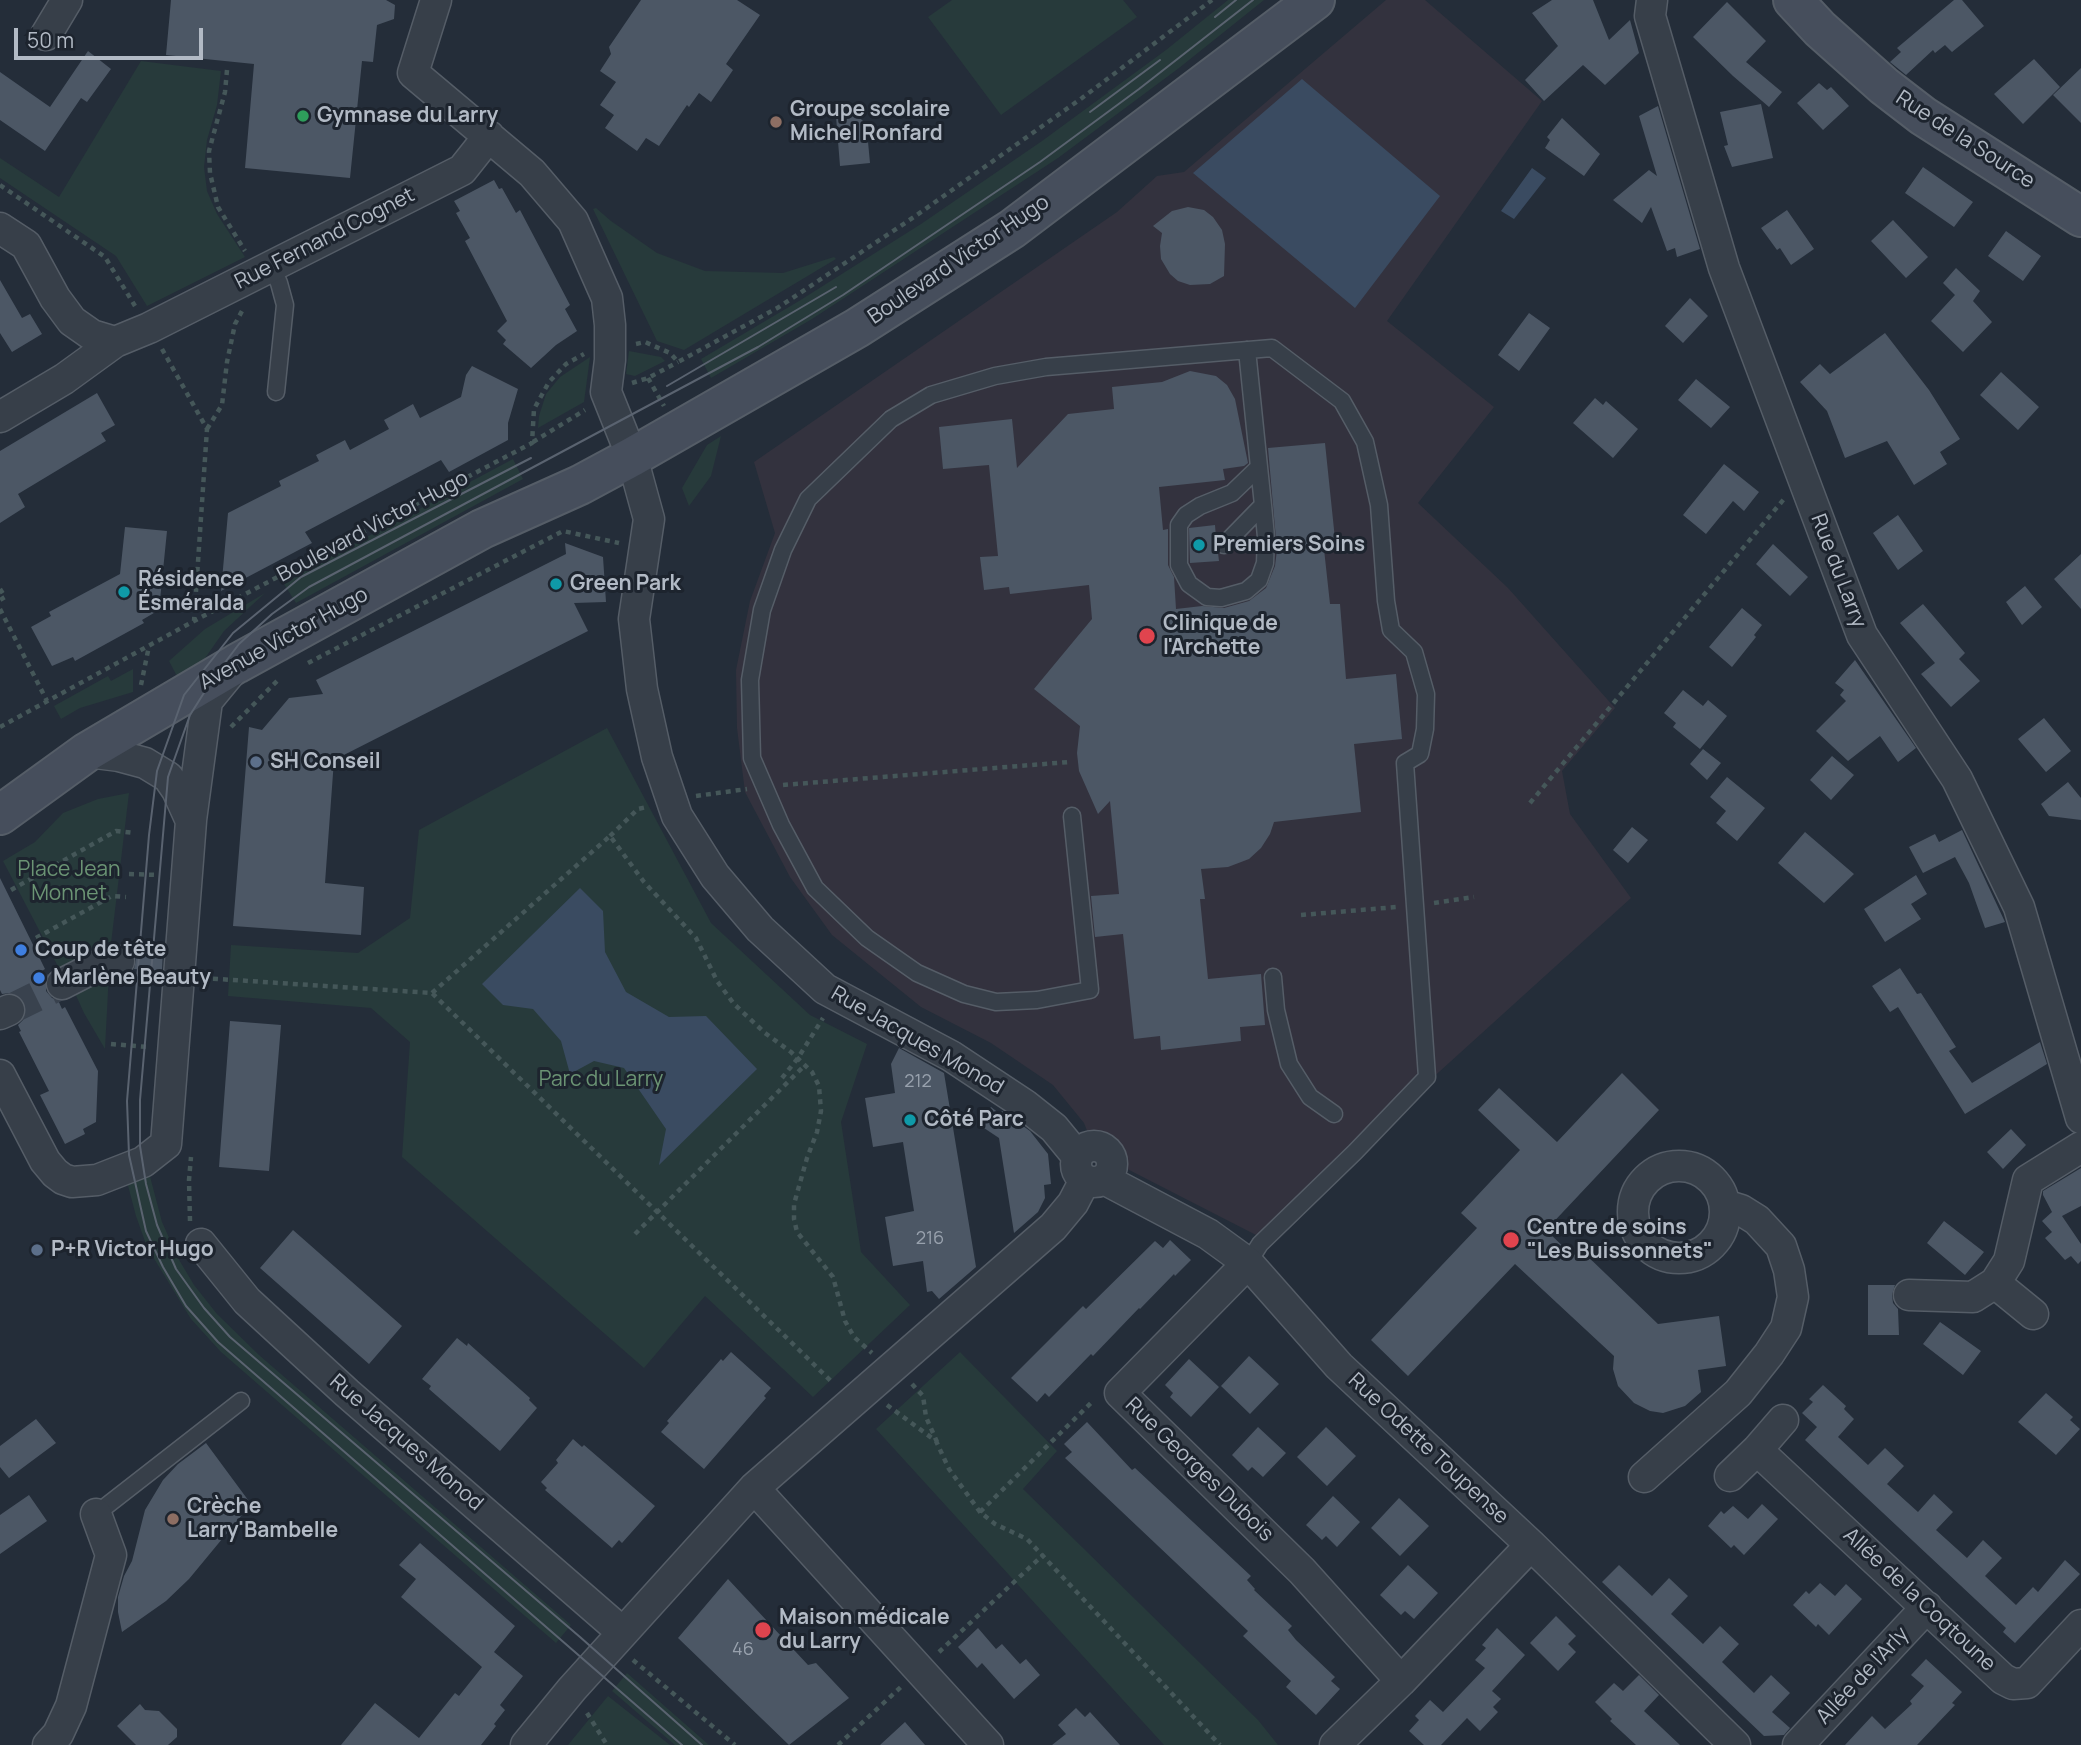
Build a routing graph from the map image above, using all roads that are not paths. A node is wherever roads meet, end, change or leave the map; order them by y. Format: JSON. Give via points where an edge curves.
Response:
{"nodes":[{"id":1,"x":67,"y":0,"type":"edge"},
{"id":2,"x":436,"y":0,"type":"edge"},
{"id":3,"x":1315,"y":0,"type":"edge"},
{"id":4,"x":1652,"y":0,"type":"edge"},
{"id":5,"x":1793,"y":0,"type":"edge"},
{"id":6,"x":46,"y":35,"type":"dead end"},
{"id":7,"x":489,"y":136,"type":"junction"},
{"id":8,"x":2081,"y":217,"type":"edge"},
{"id":9,"x":0,"y":228,"type":"edge"},
{"id":10,"x":265,"y":270,"type":"junction"},
{"id":11,"x":115,"y":342,"type":"junction"},
{"id":12,"x":1247,"y":350,"type":"junction"},
{"id":13,"x":276,"y":393,"type":"dead end"},
{"id":14,"x":0,"y":417,"type":"edge"},
{"id":15,"x":632,"y":457,"type":"junction"},
{"id":16,"x":1259,"y":467,"type":"junction"},
{"id":17,"x":580,"y":485,"type":"joint"},
{"id":18,"x":1263,"y":505,"type":"junction"},
{"id":19,"x":1224,"y":545,"type":"dead end"},
{"id":20,"x":236,"y":664,"type":"junction"},
{"id":21,"x":88,"y":752,"type":"junction"},
{"id":22,"x":0,"y":815,"type":"edge"},
{"id":23,"x":1072,"y":816,"type":"dead end"},
{"id":24,"x":191,"y":821,"type":"junction"},
{"id":25,"x":119,"y":961,"type":"dead end"},
{"id":26,"x":1273,"y":977,"type":"dead end"},
{"id":27,"x":62,"y":984,"type":"tunnel mouth"},
{"id":28,"x":0,"y":1075,"type":"edge"},
{"id":29,"x":1334,"y":1114,"type":"dead end"},
{"id":30,"x":2081,"y":1118,"type":"edge"},
{"id":31,"x":2081,"y":1147,"type":"edge"},
{"id":32,"x":1089,"y":1172,"type":"junction"},
{"id":33,"x":1726,"y":1205,"type":"dead end"},
{"id":34,"x":201,"y":1244,"type":"dead end"},
{"id":35,"x":1248,"y":1263,"type":"junction"},
{"id":36,"x":1995,"y":1283,"type":"junction"},
{"id":37,"x":1909,"y":1295,"type":"dead end"},
{"id":38,"x":2033,"y":1314,"type":"dead end"},
{"id":39,"x":241,"y":1401,"type":"dead end"},
{"id":40,"x":1783,"y":1420,"type":"dead end"},
{"id":41,"x":1758,"y":1450,"type":"junction"},
{"id":42,"x":1730,"y":1476,"type":"dead end"},
{"id":43,"x":1644,"y":1477,"type":"dead end"},
{"id":44,"x":754,"y":1488,"type":"junction"},
{"id":45,"x":96,"y":1514,"type":"joint"},
{"id":46,"x":1531,"y":1545,"type":"junction"},
{"id":47,"x":1927,"y":1607,"type":"junction"},
{"id":48,"x":2081,"y":1625,"type":"edge"},
{"id":49,"x":622,"y":1632,"type":"junction"},
{"id":50,"x":1401,"y":1681,"type":"junction"},
{"id":51,"x":48,"y":1745,"type":"edge"},
{"id":52,"x":526,"y":1745,"type":"edge"},
{"id":53,"x":988,"y":1745,"type":"edge"},
{"id":54,"x":1335,"y":1745,"type":"edge"},
{"id":55,"x":1735,"y":1745,"type":"edge"},
{"id":56,"x":1798,"y":1745,"type":"edge"}],
"edges":[{"from":1,"to":6,"type":"street"},
{"from":2,"to":7,"type":"street","name":"Rue Jacques Monod","via":[[413,73]]},
{"from":3,"to":15,"type":"main road","name":"Boulevard Victor Hugo","via":[[1012,229],[857,328]]},
{"from":4,"to":30,"type":"street","name":"Rue du Larry","via":[[1650,16],[1724,268],[1862,635],[1957,779],[2019,907]]},
{"from":5,"to":8,"type":"main road","name":"Rue de la Source","via":[[1884,86],[1923,116]]},
{"from":7,"to":10,"type":"street","name":"Rue Fernand Cognet","via":[[462,170]]},
{"from":7,"to":15,"type":"street","name":"Rue Jacques Monod","via":[[533,173],[573,221],[607,298],[610,360],[606,392]]},
{"from":9,"to":11,"type":"street","via":[[26,246],[72,321],[92,335]]},
{"from":10,"to":11,"type":"street","name":"Rue Fernand Cognet"},
{"from":10,"to":13,"type":"lane","via":[[279,283],[285,305]]},
{"from":11,"to":14,"type":"street","name":"Rue Fernand Cognet"},
{"from":12,"to":16,"type":"lane"},
{"from":12,"to":23,"type":"lane","via":[[1046,368],[995,376],[931,395],[891,419],[808,499],[779,562],[762,610],[750,680],[752,758],[815,888],[867,938],[917,973],[964,994],[996,1002],[1090,990]]},
{"from":12,"to":35,"type":"lane","via":[[1272,348],[1342,401],[1365,442],[1379,505],[1391,630],[1414,652],[1426,694],[1420,754],[1405,763],[1427,1077],[1260,1244]]},
{"from":15,"to":17,"type":"main road","name":"Boulevard Victor Hugo"},
{"from":15,"to":32,"type":"street","name":"Rue Jacques Monod","via":[[649,519],[634,619],[642,689],[657,757],[677,816],[715,876],[760,929],[825,989],[951,1056],[1025,1105],[1054,1128]]},
{"from":16,"to":18,"type":"lane"},
{"from":16,"to":18,"type":"lane","via":[[1232,493],[1200,506],[1179,525],[1180,565],[1189,584],[1207,597],[1221,598],[1245,591],[1259,580],[1265,563]]},
{"from":17,"to":20,"type":"main road","name":"Avenue Victor Hugo","via":[[482,529]]},
{"from":18,"to":19,"type":"lane"},
{"from":20,"to":21,"type":"main road","name":"Avenue Victor Hugo"},
{"from":20,"to":24,"type":"street","via":[[207,701]]},
{"from":21,"to":22,"type":"main road","name":"Avenue Victor Hugo"},
{"from":21,"to":24,"type":"street","via":[[145,763],[168,777]]},
{"from":24,"to":28,"type":"street","via":[[166,1144],[143,1162],[97,1180],[63,1179],[45,1161]]},
{"from":25,"to":27,"type":"street","via":[[107,961]]},
{"from":26,"to":29,"type":"lane","via":[[1289,1064],[1310,1097]]},
{"from":31,"to":36,"type":"street","via":[[2028,1180],[2009,1261]]},
{"from":32,"to":35,"type":"street","name":"Rue Odette Toupense","via":[[1208,1234]]},
{"from":32,"to":44,"type":"street","via":[[1073,1203],[1053,1227]]},
{"from":33,"to":43,"type":"street","via":[[1757,1220],[1781,1246],[1793,1297],[1786,1328],[1738,1393]]},
{"from":34,"to":49,"type":"street","name":"Rue Jacques Monod","via":[[257,1310],[347,1393]]},
{"from":35,"to":46,"type":"street","name":"Rue Odette Toupense","via":[[1339,1366]]},
{"from":35,"to":50,"type":"street","name":"Rue Georges Dubois","via":[[1120,1393],[1302,1571]]},
{"from":36,"to":37,"type":"street","via":[[1973,1297]]},
{"from":36,"to":38,"type":"street"},
{"from":39,"to":45,"type":"lane"},
{"from":40,"to":41,"type":"street"},
{"from":41,"to":42,"type":"street"},
{"from":41,"to":47,"type":"street","name":"Allée de la Coqtoune"},
{"from":44,"to":49,"type":"street"},
{"from":44,"to":53,"type":"street"},
{"from":45,"to":51,"type":"street","via":[[111,1555],[71,1706]]},
{"from":46,"to":50,"type":"street"},
{"from":46,"to":55,"type":"street","name":"Rue Odette Toupense"},
{"from":47,"to":48,"type":"street","name":"Allée de la Coqtoune","via":[[2013,1684],[2027,1683]]},
{"from":47,"to":56,"type":"street","name":"Allée de l'Arly"},
{"from":49,"to":52,"type":"street"},
{"from":50,"to":54,"type":"street"}]}
